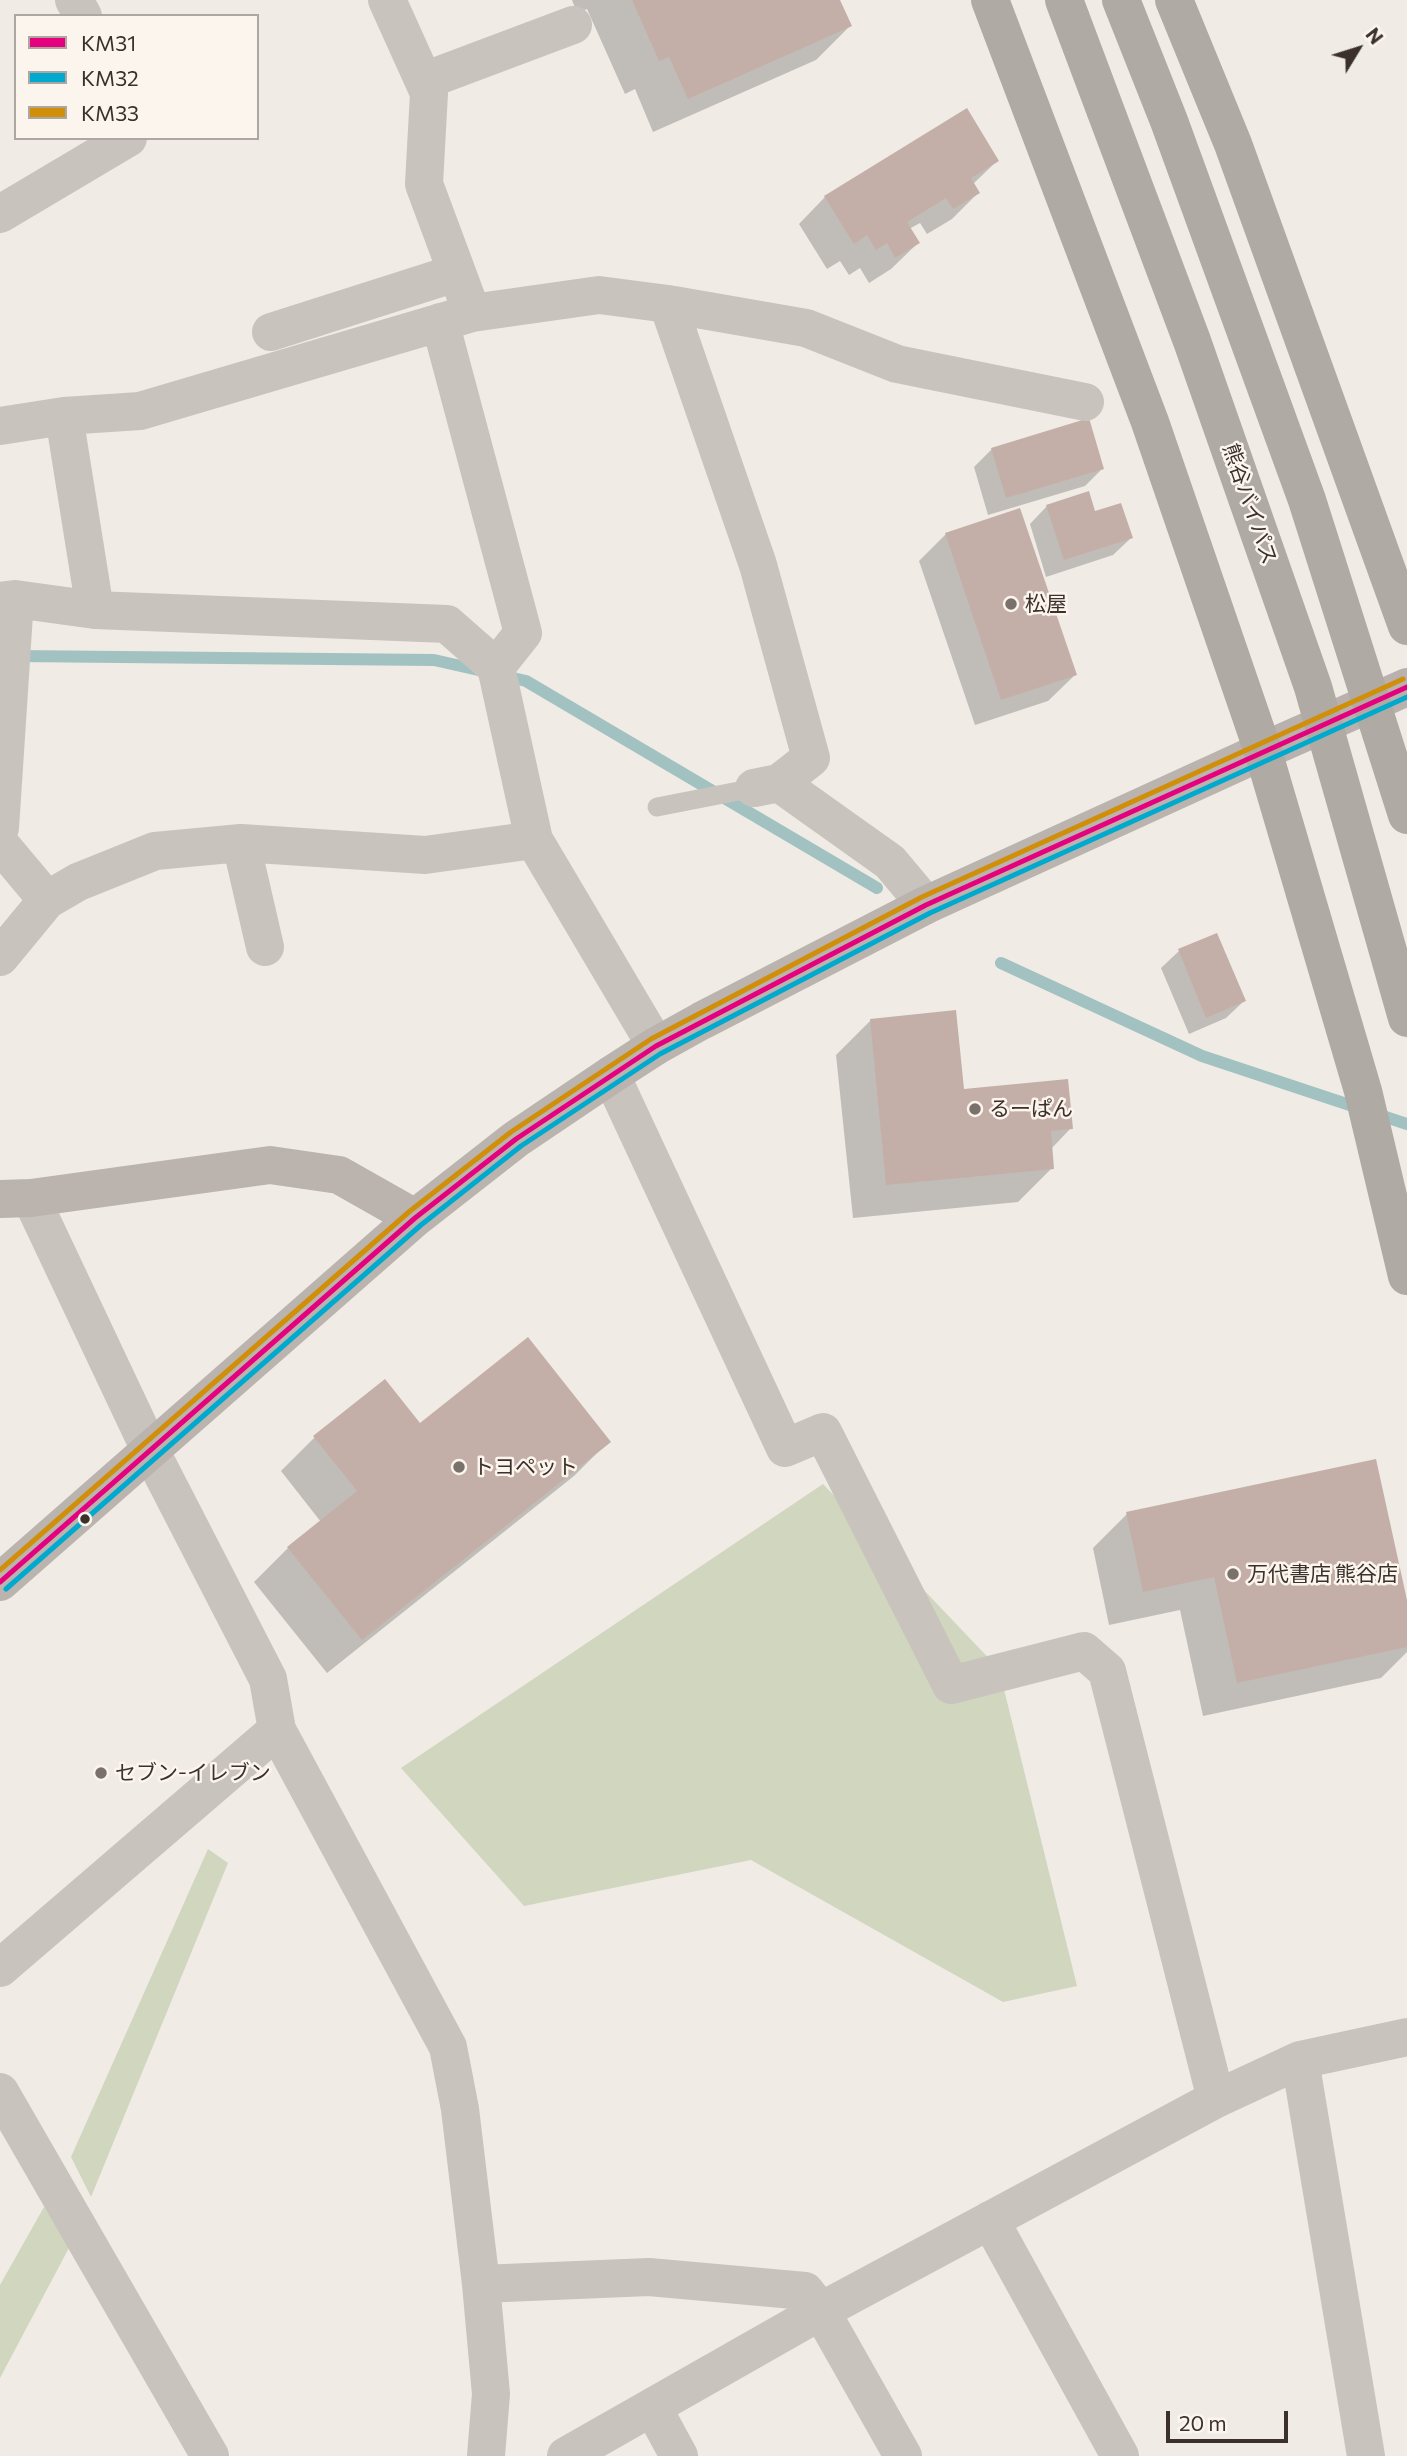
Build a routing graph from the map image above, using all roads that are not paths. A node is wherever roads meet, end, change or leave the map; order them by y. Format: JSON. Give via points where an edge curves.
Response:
{"nodes":[{"id":1,"x":387,"y":0,"type":"edge"},
{"id":2,"x":990,"y":0,"type":"edge"},
{"id":3,"x":1065,"y":0,"type":"edge"},
{"id":4,"x":1121,"y":0,"type":"edge"},
{"id":5,"x":1174,"y":0,"type":"edge"},
{"id":6,"x":573,"y":25,"type":"dead end"},
{"id":7,"x":424,"y":81,"type":"junction"},
{"id":8,"x":125,"y":140,"type":"edge"},
{"id":9,"x":0,"y":214,"type":"edge"},
{"id":10,"x":456,"y":273,"type":"junction"},
{"id":11,"x":668,"y":304,"type":"junction"},
{"id":12,"x":456,"y":317,"type":"junction"},
{"id":13,"x":271,"y":332,"type":"dead end"},
{"id":14,"x":1085,"y":402,"type":"dead end"},
{"id":15,"x":64,"y":416,"type":"junction"},
{"id":16,"x":0,"y":426,"type":"edge"},
{"id":17,"x":9,"y":609,"type":"edge"},
{"id":18,"x":96,"y":610,"type":"junction"},
{"id":19,"x":1407,"y":626,"type":"edge"},
{"id":20,"x":499,"y":680,"type":"junction"},
{"id":21,"x":1407,"y":687,"type":"edge"},
{"id":22,"x":1263,"y":751,"type":"junction"},
{"id":23,"x":767,"y":785,"type":"junction"},
{"id":24,"x":657,"y":807,"type":"dead end"},
{"id":25,"x":1407,"y":815,"type":"edge"},
{"id":26,"x":0,"y":828,"type":"edge"},
{"id":27,"x":534,"y":840,"type":"junction"},
{"id":28,"x":241,"y":843,"type":"junction"},
{"id":29,"x":0,"y":844,"type":"edge"},
{"id":30,"x":47,"y":900,"type":"junction"},
{"id":31,"x":926,"y":905,"type":"junction"},
{"id":32,"x":265,"y":947,"type":"dead end"},
{"id":33,"x":0,"y":957,"type":"edge"},
{"id":34,"x":1407,"y":1018,"type":"edge"},
{"id":35,"x":656,"y":1046,"type":"junction"},
{"id":36,"x":611,"y":1075,"type":"junction"},
{"id":37,"x":15,"y":1199,"type":"edge"},
{"id":38,"x":415,"y":1218,"type":"junction"},
{"id":39,"x":1407,"y":1276,"type":"edge"},
{"id":40,"x":150,"y":1450,"type":"junction"},
{"id":41,"x":0,"y":1582,"type":"edge"},
{"id":42,"x":277,"y":1730,"type":"junction"},
{"id":43,"x":0,"y":1968,"type":"edge"},
{"id":44,"x":1407,"y":2037,"type":"edge"},
{"id":45,"x":1300,"y":2060,"type":"junction"},
{"id":46,"x":0,"y":2092,"type":"edge"},
{"id":47,"x":1216,"y":2099,"type":"junction"},
{"id":48,"x":990,"y":2220,"type":"junction"},
{"id":49,"x":481,"y":2284,"type":"junction"},
{"id":50,"x":821,"y":2311,"type":"junction"},
{"id":51,"x":653,"y":2409,"type":"junction"},
{"id":52,"x":210,"y":2456,"type":"edge"},
{"id":53,"x":486,"y":2456,"type":"edge"},
{"id":54,"x":566,"y":2456,"type":"edge"},
{"id":55,"x":679,"y":2456,"type":"edge"},
{"id":56,"x":903,"y":2456,"type":"edge"},
{"id":57,"x":1120,"y":2456,"type":"edge"},
{"id":58,"x":1366,"y":2456,"type":"edge"}],
"edges":[{"from":1,"to":7,"type":"street"},
{"from":2,"to":22,"type":"highway","via":[[1150,422]]},
{"from":3,"to":34,"type":"highway","name":"熊谷バイパス","bridge":true,"via":[[1313,687]]},
{"from":4,"to":25,"type":"highway","bridge":true,"via":[[1307,500]]},
{"from":5,"to":19,"type":"highway","via":[[1233,144]]},
{"from":6,"to":7,"type":"street"},
{"from":7,"to":10,"type":"street","via":[[429,93],[424,184]]},
{"from":8,"to":9,"type":"street"},
{"from":10,"to":12,"type":"street"},
{"from":10,"to":13,"type":"street"},
{"from":11,"to":12,"type":"street","via":[[599,295]]},
{"from":11,"to":14,"type":"street","via":[[806,328],[897,364]]},
{"from":11,"to":23,"type":"street","via":[[758,565],[811,758]]},
{"from":12,"to":15,"type":"street","via":[[140,411]]},
{"from":12,"to":20,"type":"street","via":[[523,634]]},
{"from":15,"to":16,"type":"street"},
{"from":15,"to":18,"type":"street"},
{"from":17,"to":18,"type":"street"},
{"from":17,"to":26,"type":"street","via":[[10,683]]},
{"from":18,"to":20,"type":"street","via":[[447,624]]},
{"from":20,"to":27,"type":"street"},
{"from":21,"to":22,"type":"main road"},
{"from":22,"to":31,"type":"street"},
{"from":22,"to":39,"type":"highway","via":[[1363,1091]]},
{"from":23,"to":24,"type":"lane"},
{"from":23,"to":31,"type":"street","via":[[890,862]]},
{"from":27,"to":28,"type":"street","via":[[425,855]]},
{"from":27,"to":35,"type":"street"},
{"from":28,"to":30,"type":"street","via":[[155,851],[78,882]]},
{"from":28,"to":32,"type":"street"},
{"from":29,"to":30,"type":"street"},
{"from":30,"to":33,"type":"street"},
{"from":31,"to":35,"type":"street"},
{"from":35,"to":36,"type":"street"},
{"from":36,"to":38,"type":"street","via":[[516,1139]]},
{"from":36,"to":47,"type":"street","via":[[785,1448],[823,1432],[951,1685],[1084,1651],[1107,1671]]},
{"from":37,"to":38,"type":"street","via":[[270,1165],[339,1175]]},
{"from":37,"to":40,"type":"street"},
{"from":38,"to":40,"type":"street"},
{"from":40,"to":41,"type":"street"},
{"from":40,"to":42,"type":"street","via":[[268,1679]]},
{"from":42,"to":43,"type":"street"},
{"from":42,"to":49,"type":"street","via":[[448,2046]]},
{"from":44,"to":45,"type":"street"},
{"from":45,"to":47,"type":"street"},
{"from":45,"to":58,"type":"street"},
{"from":46,"to":52,"type":"street"},
{"from":47,"to":48,"type":"street"},
{"from":48,"to":50,"type":"street"},
{"from":48,"to":57,"type":"street"},
{"from":49,"to":50,"type":"street","via":[[662,2278],[805,2291]]},
{"from":49,"to":53,"type":"street","via":[[491,2394]]},
{"from":50,"to":51,"type":"street"},
{"from":50,"to":56,"type":"street"},
{"from":51,"to":54,"type":"street"},
{"from":51,"to":55,"type":"street"}]}
